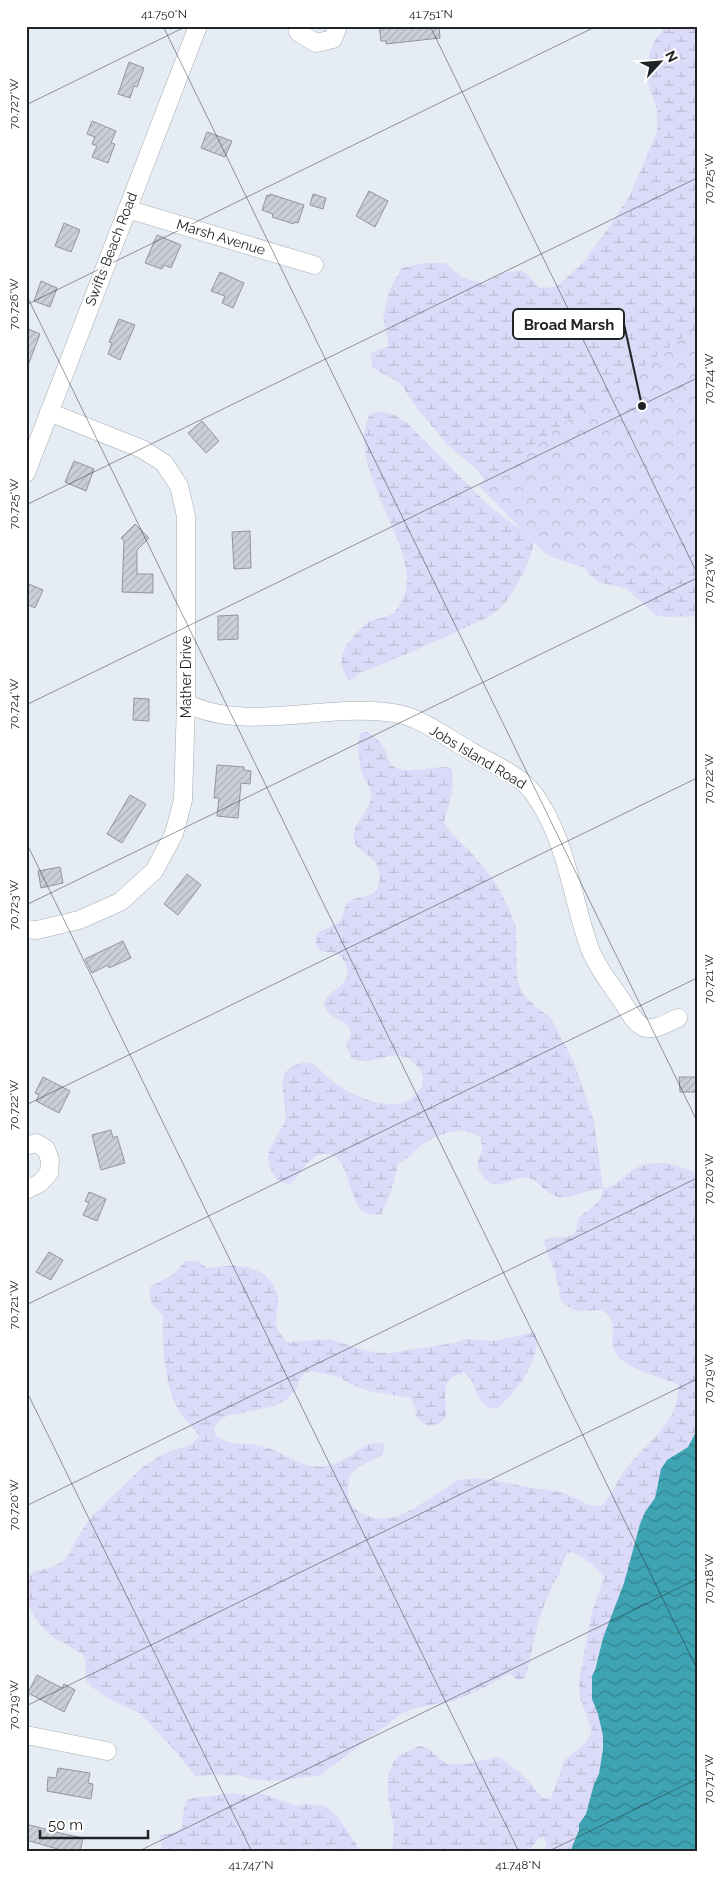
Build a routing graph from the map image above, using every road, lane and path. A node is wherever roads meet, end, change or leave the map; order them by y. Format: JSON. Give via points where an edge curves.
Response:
{"nodes":[{"id":1,"x":198,"y":26,"type":"edge"},
{"id":2,"x":338,"y":26,"type":"edge"},
{"id":3,"x":295,"y":28,"type":"edge"},
{"id":4,"x":127,"y":209,"type":"junction"},
{"id":5,"x":314,"y":265,"type":"dead end"},
{"id":6,"x":49,"y":412,"type":"junction"},
{"id":7,"x":26,"y":473,"type":"edge"},
{"id":8,"x":186,"y":703,"type":"junction"},
{"id":9,"x":26,"y":929,"type":"edge"},
{"id":10,"x":678,"y":1018,"type":"dead end"},
{"id":11,"x":26,"y":1146,"type":"edge"},
{"id":12,"x":26,"y":1190,"type":"edge"},
{"id":13,"x":26,"y":1736,"type":"edge"},
{"id":14,"x":107,"y":1750,"type":"dead end"}],
"edges":[{"from":1,"to":4,"type":"street","name":"Swifts Beach Road"},
{"from":2,"to":3,"type":"street","via":[[333,39],[316,43]]},
{"from":4,"to":5,"type":"street","name":"Marsh Avenue"},
{"from":4,"to":6,"type":"street","name":"Swifts Beach Road"},
{"from":6,"to":7,"type":"street","name":"Swifts Beach Road"},
{"from":6,"to":8,"type":"street","name":"Mather Drive","via":[[142,449],[164,462],[179,486],[186,516]]},
{"from":8,"to":9,"type":"street","name":"Mather Drive","via":[[183,800],[174,834],[154,871],[120,902],[79,920],[38,930]]},
{"from":8,"to":10,"type":"street","name":"Jobs Island Road","via":[[213,714],[236,717],[344,711],[401,714],[521,781],[538,800],[558,838],[594,960],[641,1026],[655,1028]]},
{"from":11,"to":12,"type":"street","via":[[36,1143],[46,1149],[50,1160],[48,1174],[40,1183]]},
{"from":13,"to":14,"type":"street"}]}
